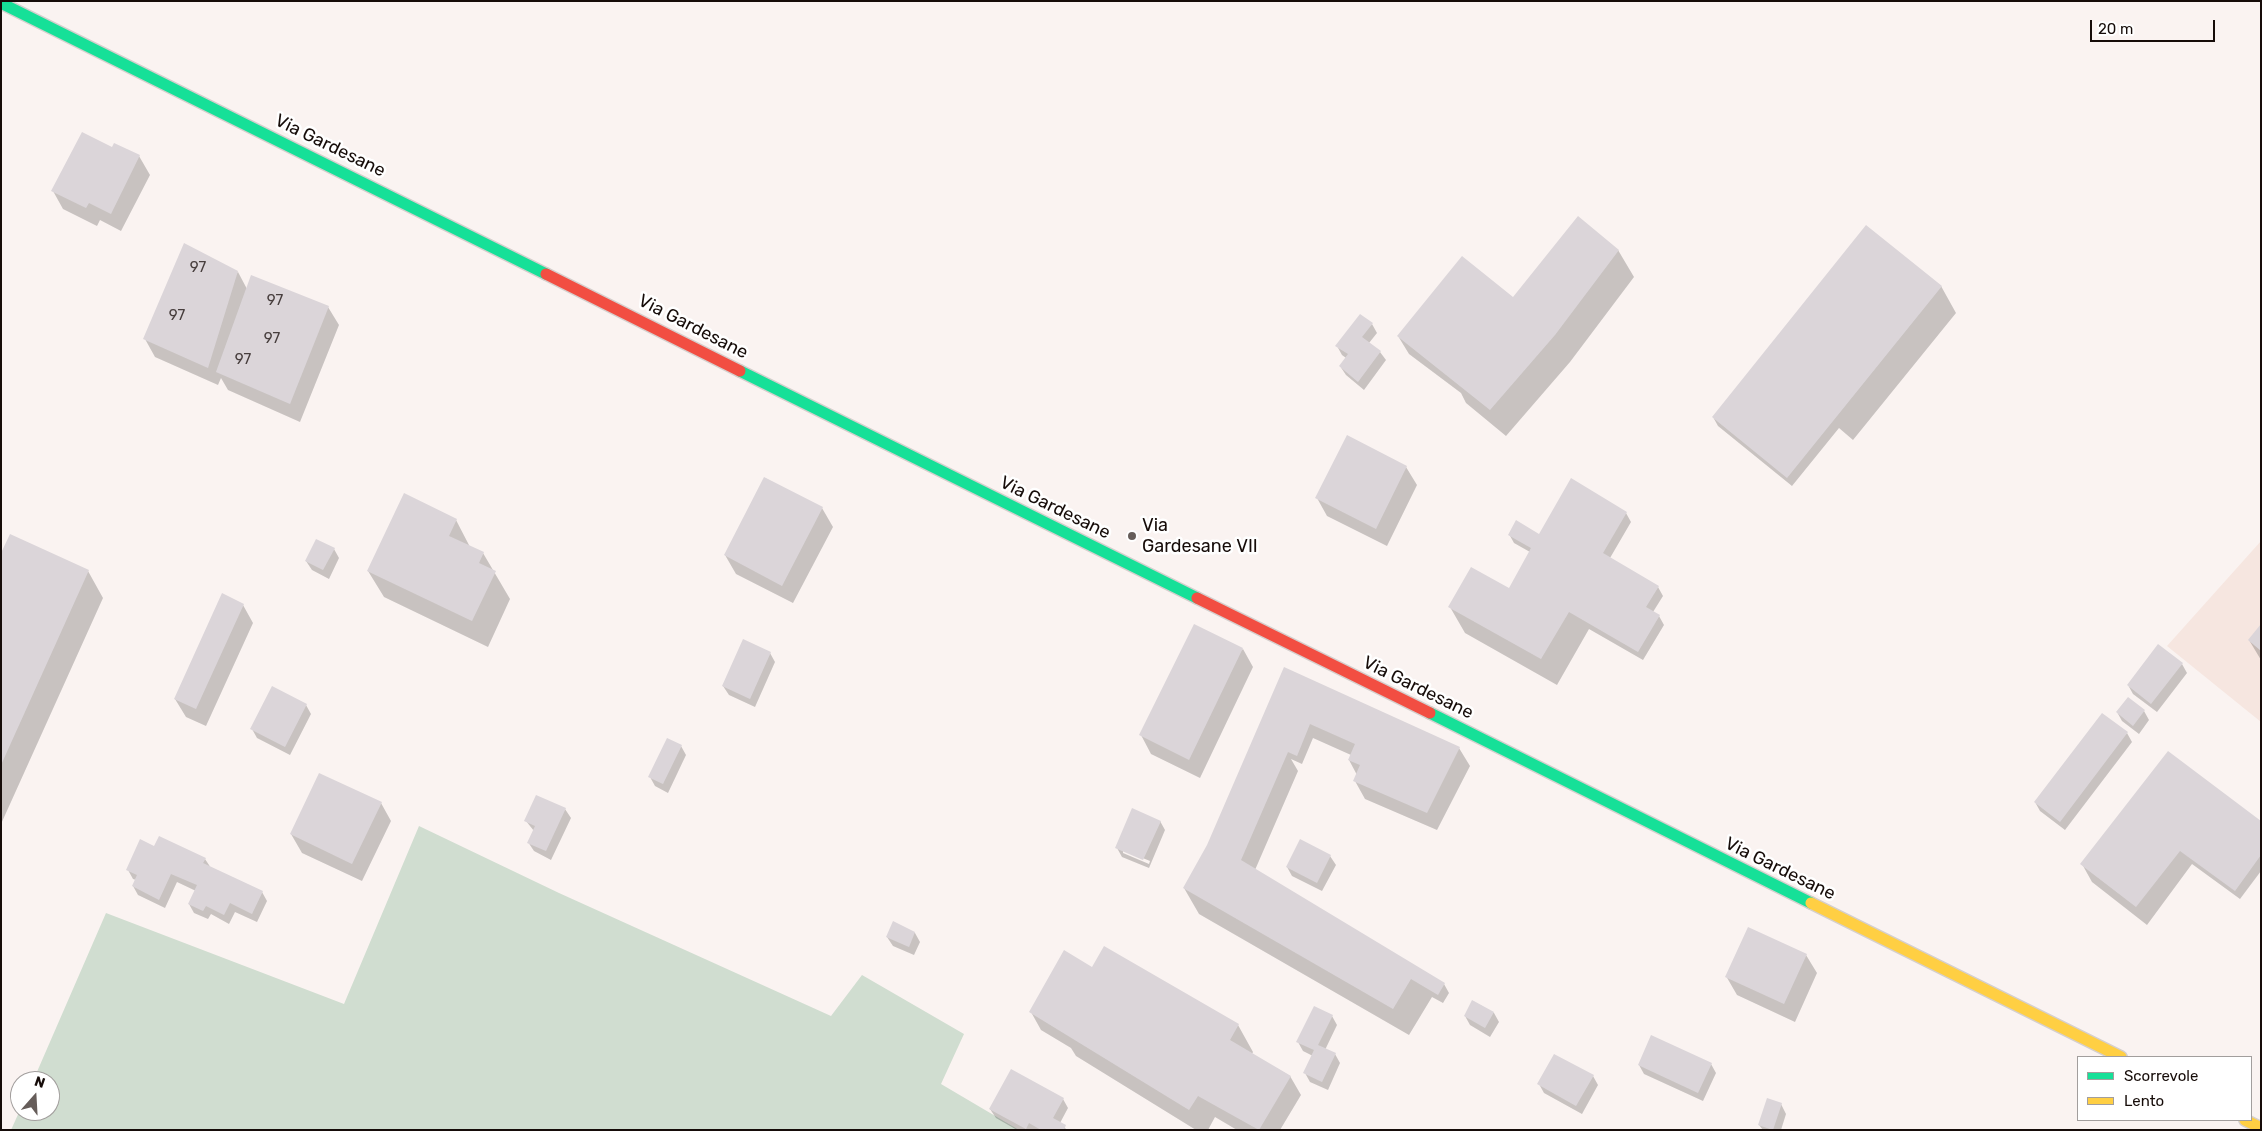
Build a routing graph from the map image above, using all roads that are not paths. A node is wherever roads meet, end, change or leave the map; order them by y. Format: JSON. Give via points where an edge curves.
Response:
{"nodes":[{"id":1,"x":1,"y":2,"type":"edge"},
{"id":2,"x":2119,"y":1056,"type":"edge"},
{"id":3,"x":2247,"y":1121,"type":"edge"},
{"id":4,"x":2261,"y":1128,"type":"edge"}],
"edges":[{"from":1,"to":2,"type":"main road","name":"Via Gardesane"},
{"from":3,"to":4,"type":"main road"}]}
